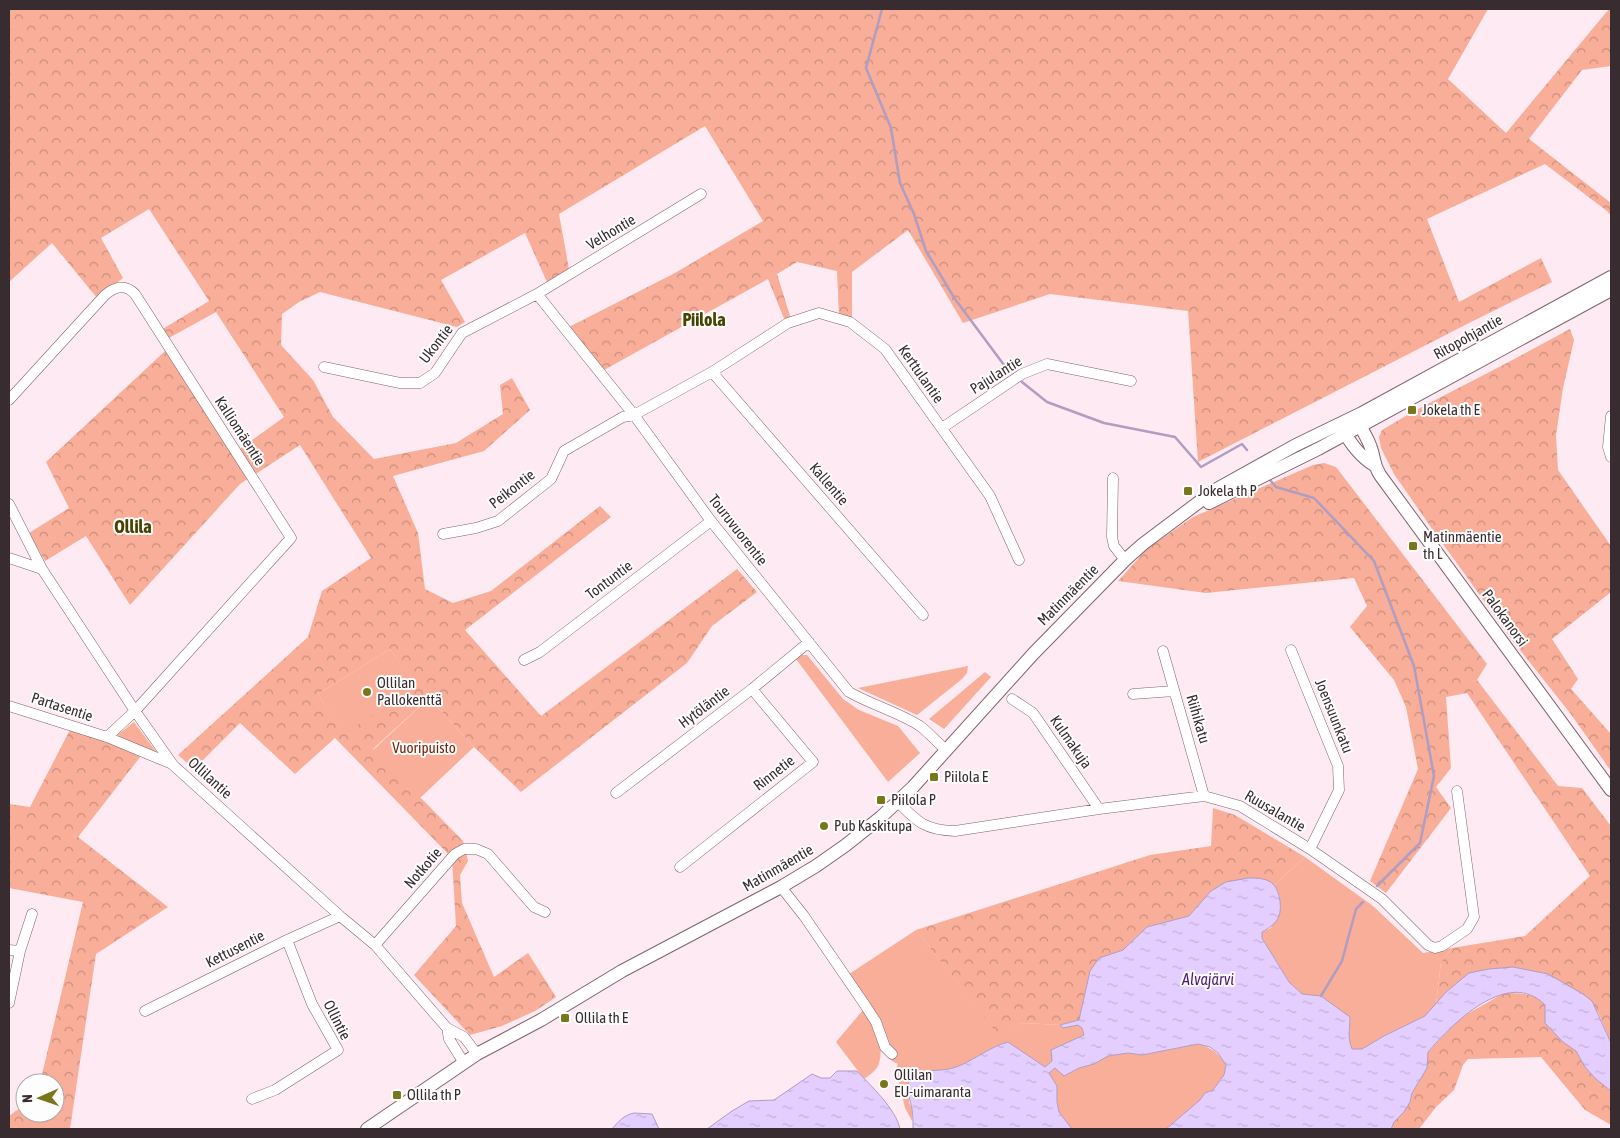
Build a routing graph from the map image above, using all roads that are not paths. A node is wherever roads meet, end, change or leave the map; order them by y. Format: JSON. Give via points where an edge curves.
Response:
{"nodes":[{"id":1,"x":701,"y":194,"type":"dead end"},
{"id":2,"x":1611,"y":277,"type":"edge"},
{"id":3,"x":1611,"y":290,"type":"edge"},
{"id":4,"x":537,"y":294,"type":"junction"},
{"id":5,"x":324,"y":368,"type":"dead end"},
{"id":6,"x":712,"y":372,"type":"junction"},
{"id":7,"x":1131,"y":381,"type":"dead end"},
{"id":8,"x":9,"y":400,"type":"edge"},
{"id":9,"x":634,"y":415,"type":"junction"},
{"id":10,"x":1611,"y":416,"type":"edge"},
{"id":11,"x":1358,"y":421,"type":"junction"},
{"id":12,"x":942,"y":428,"type":"junction"},
{"id":13,"x":1343,"y":429,"type":"junction"},
{"id":14,"x":1611,"y":457,"type":"edge"},
{"id":15,"x":1374,"y":465,"type":"junction"},
{"id":16,"x":1113,"y":478,"type":"dead end"},
{"id":17,"x":9,"y":504,"type":"edge"},
{"id":18,"x":711,"y":521,"type":"junction"},
{"id":19,"x":443,"y":534,"type":"dead end"},
{"id":20,"x":9,"y":558,"type":"edge"},
{"id":21,"x":1019,"y":560,"type":"dead end"},
{"id":22,"x":1125,"y":560,"type":"junction"},
{"id":23,"x":42,"y":570,"type":"junction"},
{"id":24,"x":924,"y":615,"type":"dead end"},
{"id":25,"x":809,"y":642,"type":"junction"},
{"id":26,"x":1291,"y":650,"type":"dead end"},
{"id":27,"x":1163,"y":651,"type":"dead end"},
{"id":28,"x":524,"y":660,"type":"dead end"},
{"id":29,"x":752,"y":689,"type":"junction"},
{"id":30,"x":1174,"y":691,"type":"junction"},
{"id":31,"x":1133,"y":694,"type":"dead end"},
{"id":32,"x":1012,"y":699,"type":"dead end"},
{"id":33,"x":9,"y":706,"type":"edge"},
{"id":34,"x":135,"y":711,"type":"junction"},
{"id":35,"x":107,"y":737,"type":"junction"},
{"id":36,"x":946,"y":750,"type":"junction"},
{"id":37,"x":173,"y":765,"type":"junction"},
{"id":38,"x":1611,"y":790,"type":"edge"},
{"id":39,"x":1456,"y":791,"type":"dead end"},
{"id":40,"x":616,"y":793,"type":"dead end"},
{"id":41,"x":1204,"y":796,"type":"junction"},
{"id":42,"x":898,"y":802,"type":"junction"},
{"id":43,"x":1099,"y":809,"type":"junction"},
{"id":44,"x":1310,"y":849,"type":"junction"},
{"id":45,"x":680,"y":867,"type":"dead end"},
{"id":46,"x":780,"y":887,"type":"junction"},
{"id":47,"x":545,"y":912,"type":"dead end"},
{"id":48,"x":32,"y":914,"type":"dead end"},
{"id":49,"x":340,"y":916,"type":"junction"},
{"id":50,"x":287,"y":940,"type":"junction"},
{"id":51,"x":376,"y":945,"type":"junction"},
{"id":52,"x":9,"y":950,"type":"edge"},
{"id":53,"x":20,"y":951,"type":"junction"},
{"id":54,"x":9,"y":1002,"type":"edge"},
{"id":55,"x":145,"y":1011,"type":"dead end"},
{"id":56,"x":447,"y":1028,"type":"junction"},
{"id":57,"x":478,"y":1054,"type":"junction"},
{"id":58,"x":892,"y":1054,"type":"dead end"},
{"id":59,"x":464,"y":1063,"type":"junction"},
{"id":60,"x":252,"y":1099,"type":"dead end"},
{"id":61,"x":367,"y":1129,"type":"edge"}],
"edges":[{"from":1,"to":4,"type":"street","name":"Velhontie"},
{"from":2,"to":11,"type":"main road","name":"Ritopohjantie"},
{"from":3,"to":11,"type":"main road","name":"Ritopohjantie"},
{"from":4,"to":5,"type":"street","name":"Ukontie","via":[[462,333],[435,373],[420,383]]},
{"from":4,"to":9,"type":"street","name":"Touruvuorentie"},
{"from":6,"to":9,"type":"street","name":"Kerttulantie"},
{"from":6,"to":12,"type":"street","name":"Kerttulantie","via":[[788,323],[819,313],[850,322],[886,349]]},
{"from":6,"to":24,"type":"street","name":"Kallentie"},
{"from":7,"to":12,"type":"street","name":"Pajulantie","via":[[1047,364],[1022,374]]},
{"from":8,"to":34,"type":"street","name":"Kalliomäentie","via":[[105,295],[122,286],[130,289],[291,538]]},
{"from":9,"to":18,"type":"street","name":"Touruvuorentie"},
{"from":9,"to":19,"type":"street","name":"Peikontie","via":[[622,418],[564,451],[550,479],[498,521]]},
{"from":10,"to":14,"type":"street","via":[[1608,447]]},
{"from":11,"to":13,"type":"main road","name":"Ritopohjantie"},
{"from":11,"to":15,"type":"main road","name":"Palokanorsi","via":[[1371,448]]},
{"from":12,"to":21,"type":"street","name":"Kerttulantie","via":[[990,496]]},
{"from":13,"to":15,"type":"main road","name":"Palokanorsi","via":[[1356,450]]},
{"from":13,"to":22,"type":"main road","name":"Matinmäentie","via":[[1257,480],[1186,513]]},
{"from":15,"to":38,"type":"main road","name":"Palokanorsi"},
{"from":16,"to":22,"type":"street","via":[[1112,537],[1114,546]]},
{"from":17,"to":23,"type":"street","name":"Ollilantie"},
{"from":18,"to":25,"type":"street","name":"Touruvuorentie"},
{"from":18,"to":28,"type":"street","name":"Tontuntie","via":[[540,652]]},
{"from":20,"to":23,"type":"street"},
{"from":22,"to":36,"type":"main road","name":"Matinmäentie","via":[[1038,648]]},
{"from":23,"to":34,"type":"street","name":"Ollilantie"},
{"from":25,"to":29,"type":"street","name":"Hytöläntie"},
{"from":25,"to":36,"type":"street","name":"Touruvuorentie","via":[[849,692],[921,727]]},
{"from":26,"to":44,"type":"street","name":"Joensuunkatu","via":[[1338,766],[1339,790]]},
{"from":27,"to":30,"type":"street","name":"Riihikatu"},
{"from":29,"to":40,"type":"street","name":"Hytöläntie"},
{"from":29,"to":45,"type":"street","name":"Rinnetie","via":[[812,762]]},
{"from":30,"to":31,"type":"street"},
{"from":30,"to":41,"type":"street","name":"Riihikatu"},
{"from":32,"to":43,"type":"street","name":"Kulmakuja","via":[[1033,713]]},
{"from":33,"to":35,"type":"street","name":"Partasentie"},
{"from":34,"to":35,"type":"street","name":"Partasentie"},
{"from":34,"to":37,"type":"street","name":"Ollilantie"},
{"from":35,"to":37,"type":"street","name":"Partasentie"},
{"from":36,"to":42,"type":"main road","name":"Matinmäentie"},
{"from":37,"to":49,"type":"street","name":"Ollilantie"},
{"from":39,"to":44,"type":"street","name":"Ruusalantie","via":[[1474,917],[1467,929],[1442,946],[1428,945],[1382,900]]},
{"from":41,"to":43,"type":"street","name":"Ruusalantie"},
{"from":41,"to":44,"type":"street","name":"Ruusalantie","via":[[1240,806]]},
{"from":42,"to":43,"type":"street","name":"Ruusalantie","via":[[918,822],[938,830],[955,831]]},
{"from":42,"to":46,"type":"main road","name":"Matinmäentie","via":[[846,845]]},
{"from":46,"to":57,"type":"main road","name":"Matinmäentie"},
{"from":46,"to":58,"type":"street","via":[[804,916],[865,1005]]},
{"from":47,"to":51,"type":"street","name":"Notkotie","via":[[534,907],[488,854],[464,849],[455,854]]},
{"from":48,"to":53,"type":"street"},
{"from":49,"to":50,"type":"street","name":"Kettusentie"},
{"from":49,"to":51,"type":"street","name":"Ollilantie"},
{"from":50,"to":55,"type":"street","name":"Kettusentie"},
{"from":50,"to":60,"type":"street","name":"Ollintie","via":[[312,1004],[338,1050],[275,1090]]},
{"from":51,"to":56,"type":"street","name":"Ollilantie"},
{"from":52,"to":53,"type":"street"},
{"from":53,"to":54,"type":"street"},
{"from":56,"to":57,"type":"street","name":"Ollilantie","via":[[464,1037]]},
{"from":56,"to":59,"type":"street","name":"Ollilantie","via":[[449,1039]]},
{"from":57,"to":59,"type":"main road","name":"Matinmäentie"},
{"from":59,"to":61,"type":"main road","name":"Matinmäentie"}]}
